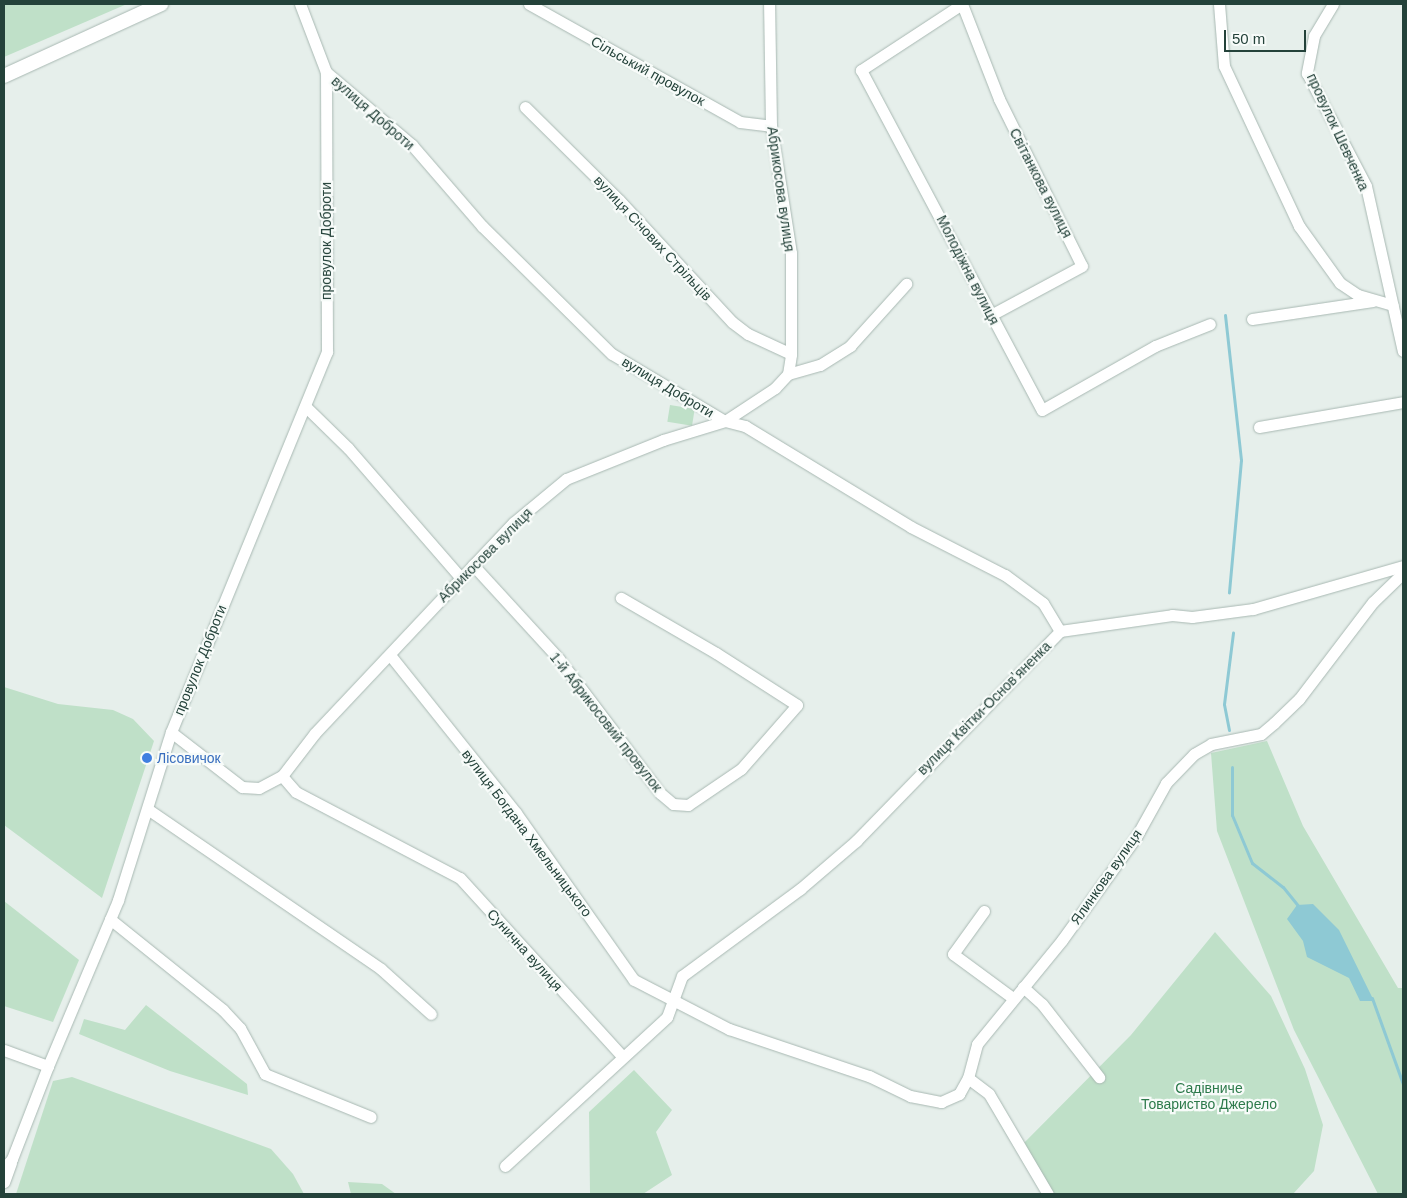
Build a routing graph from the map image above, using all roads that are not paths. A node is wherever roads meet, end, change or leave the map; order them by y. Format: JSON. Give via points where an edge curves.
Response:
{"nodes":[{"id":1,"x":161,"y":4,"type":"edge"},
{"id":2,"x":300,"y":4,"type":"edge"},
{"id":3,"x":529,"y":4,"type":"edge"},
{"id":4,"x":769,"y":4,"type":"edge"},
{"id":5,"x":962,"y":4,"type":"edge"},
{"id":6,"x":1219,"y":4,"type":"edge"},
{"id":7,"x":1333,"y":4,"type":"edge"},
{"id":8,"x":326,"y":72,"type":"junction"},
{"id":9,"x":4,"y":76,"type":"edge"},
{"id":10,"x":525,"y":107,"type":"dead end"},
{"id":11,"x":771,"y":126,"type":"junction"},
{"id":12,"x":906,"y":284,"type":"dead end"},
{"id":13,"x":1377,"y":300,"type":"junction"},
{"id":14,"x":1393,"y":305,"type":"junction"},
{"id":15,"x":991,"y":315,"type":"junction"},
{"id":16,"x":1252,"y":319,"type":"dead end"},
{"id":17,"x":1210,"y":324,"type":"dead end"},
{"id":18,"x":1403,"y":352,"type":"edge"},
{"id":19,"x":791,"y":354,"type":"junction"},
{"id":20,"x":788,"y":374,"type":"junction"},
{"id":21,"x":1403,"y":402,"type":"edge"},
{"id":22,"x":306,"y":407,"type":"junction"},
{"id":23,"x":725,"y":421,"type":"junction"},
{"id":24,"x":1259,"y":427,"type":"dead end"},
{"id":25,"x":473,"y":565,"type":"junction"},
{"id":26,"x":1403,"y":566,"type":"edge"},
{"id":27,"x":1403,"y":572,"type":"edge"},
{"id":28,"x":461,"y":578,"type":"junction"},
{"id":29,"x":621,"y":598,"type":"dead end"},
{"id":30,"x":1060,"y":631,"type":"junction"},
{"id":31,"x":390,"y":655,"type":"junction"},
{"id":32,"x":172,"y":732,"type":"junction"},
{"id":33,"x":282,"y":776,"type":"junction"},
{"id":34,"x":148,"y":810,"type":"junction"},
{"id":35,"x":984,"y":911,"type":"dead end"},
{"id":36,"x":110,"y":919,"type":"junction"},
{"id":37,"x":1023,"y":987,"type":"junction"},
{"id":38,"x":674,"y":998,"type":"junction"},
{"id":39,"x":1013,"y":998,"type":"junction"},
{"id":40,"x":431,"y":1014,"type":"dead end"},
{"id":41,"x":4,"y":1050,"type":"edge"},
{"id":42,"x":622,"y":1056,"type":"junction"},
{"id":43,"x":48,"y":1066,"type":"junction"},
{"id":44,"x":1099,"y":1077,"type":"dead end"},
{"id":45,"x":968,"y":1078,"type":"junction"},
{"id":46,"x":371,"y":1117,"type":"dead end"},
{"id":47,"x":12,"y":1159,"type":"junction"},
{"id":48,"x":505,"y":1166,"type":"dead end"},
{"id":49,"x":4,"y":1168,"type":"edge"},
{"id":50,"x":4,"y":1182,"type":"edge"},
{"id":51,"x":1048,"y":1194,"type":"edge"}],
"edges":[{"from":1,"to":9,"type":"street"},
{"from":2,"to":8,"type":"street"},
{"from":3,"to":11,"type":"street","name":"Сільський провулок","via":[[740,122]]},
{"from":4,"to":11,"type":"street","name":"Абрикосова вулиця"},
{"from":5,"to":15,"type":"street","name":"Світанкова вулиця","via":[[999,99],[1082,266]]},
{"from":5,"to":15,"type":"street","name":"Молодіжна вулиця","via":[[861,70]]},
{"from":6,"to":13,"type":"street","via":[[1224,66],[1299,226],[1340,284]]},
{"from":7,"to":14,"type":"street","name":"провулок Шевченка","via":[[1314,36],[1307,72],[1366,186]]},
{"from":8,"to":22,"type":"street","name":"провулок Доброти","via":[[327,352]]},
{"from":8,"to":23,"type":"street","name":"вулиця Доброти","via":[[412,145],[482,226],[612,354]]},
{"from":10,"to":19,"type":"street","name":"вулиця Січових Стрільців","via":[[620,200],[732,322],[748,334]]},
{"from":11,"to":19,"type":"street","name":"Абрикосова вулиця","via":[[791,253]]},
{"from":12,"to":20,"type":"street","name":"Абрикосова вулиця","via":[[850,346],[820,365]]},
{"from":13,"to":14,"type":"street"},
{"from":13,"to":16,"type":"street"},
{"from":14,"to":18,"type":"street","name":"провулок Шевченка"},
{"from":15,"to":17,"type":"street","name":"Молодіжна вулиця","via":[[1042,410],[1155,346]]},
{"from":19,"to":20,"type":"street","name":"Абрикосова вулиця"},
{"from":20,"to":23,"type":"street","name":"Абрикосова вулиця","via":[[775,388]]},
{"from":21,"to":24,"type":"street"},
{"from":22,"to":28,"type":"street","via":[[348,448]]},
{"from":22,"to":32,"type":"street","name":"провулок Доброти"},
{"from":23,"to":25,"type":"street","name":"Абрикосова вулиця","via":[[663,440],[566,479],[513,523]]},
{"from":23,"to":30,"type":"street","name":"вулиця Доброти","via":[[745,426],[911,527],[1005,575],[1043,603]]},
{"from":25,"to":28,"type":"street","name":"Абрикосова вулиця"},
{"from":25,"to":29,"type":"street","name":"1-й Абрикосовий провулок","via":[[559,659],[660,794],[673,804],[688,805],[742,769],[797,705]]},
{"from":26,"to":30,"type":"street","name":"вулиця Квітки-Основʼяненка","via":[[1253,609]]},
{"from":27,"to":37,"type":"street","name":"Ялинкова вулиця","via":[[1373,602],[1299,698],[1261,734],[1211,744],[1194,754],[1166,783],[1136,837],[1062,940]]},
{"from":28,"to":31,"type":"street","name":"Абрикосова вулиця"},
{"from":30,"to":38,"type":"street","name":"вулиця Квітки-Основʼяненка","via":[[856,841],[800,889],[682,976]]},
{"from":31,"to":33,"type":"street","name":"Абрикосова вулиця","via":[[315,733]]},
{"from":31,"to":38,"type":"street","name":"вулиця Богдана Хмельницького","via":[[516,813],[634,980]]},
{"from":32,"to":33,"type":"street","via":[[242,787],[259,788]]},
{"from":32,"to":34,"type":"street","name":"провулок Доброти"},
{"from":33,"to":42,"type":"street","name":"Сунична вулиця","via":[[296,792],[460,878]]},
{"from":34,"to":36,"type":"street","name":"провулок Доброти"},
{"from":34,"to":40,"type":"street","via":[[381,969]]},
{"from":35,"to":39,"type":"street","via":[[953,954]]},
{"from":36,"to":43,"type":"street","name":"провулок Доброти"},
{"from":36,"to":46,"type":"street","via":[[223,1010],[240,1028],[265,1074]]},
{"from":37,"to":39,"type":"street","name":"Ялинкова вулиця"},
{"from":37,"to":44,"type":"street","via":[[1042,1004]]},
{"from":38,"to":42,"type":"street","name":"вулиця Квітки-Основʼяненка","via":[[667,1017]]},
{"from":38,"to":45,"type":"street","name":"Ялинкова вулиця","via":[[728,1029],[868,1076],[910,1096],[941,1102],[959,1094]]},
{"from":39,"to":45,"type":"street","name":"Ялинкова вулиця","via":[[977,1044]]},
{"from":41,"to":43,"type":"street"},
{"from":42,"to":48,"type":"street"},
{"from":43,"to":47,"type":"street","name":"провулок Доброти"},
{"from":45,"to":51,"type":"street","via":[[989,1094]]},
{"from":47,"to":49,"type":"street"},
{"from":47,"to":50,"type":"street","name":"провулок Доброти"}]}
